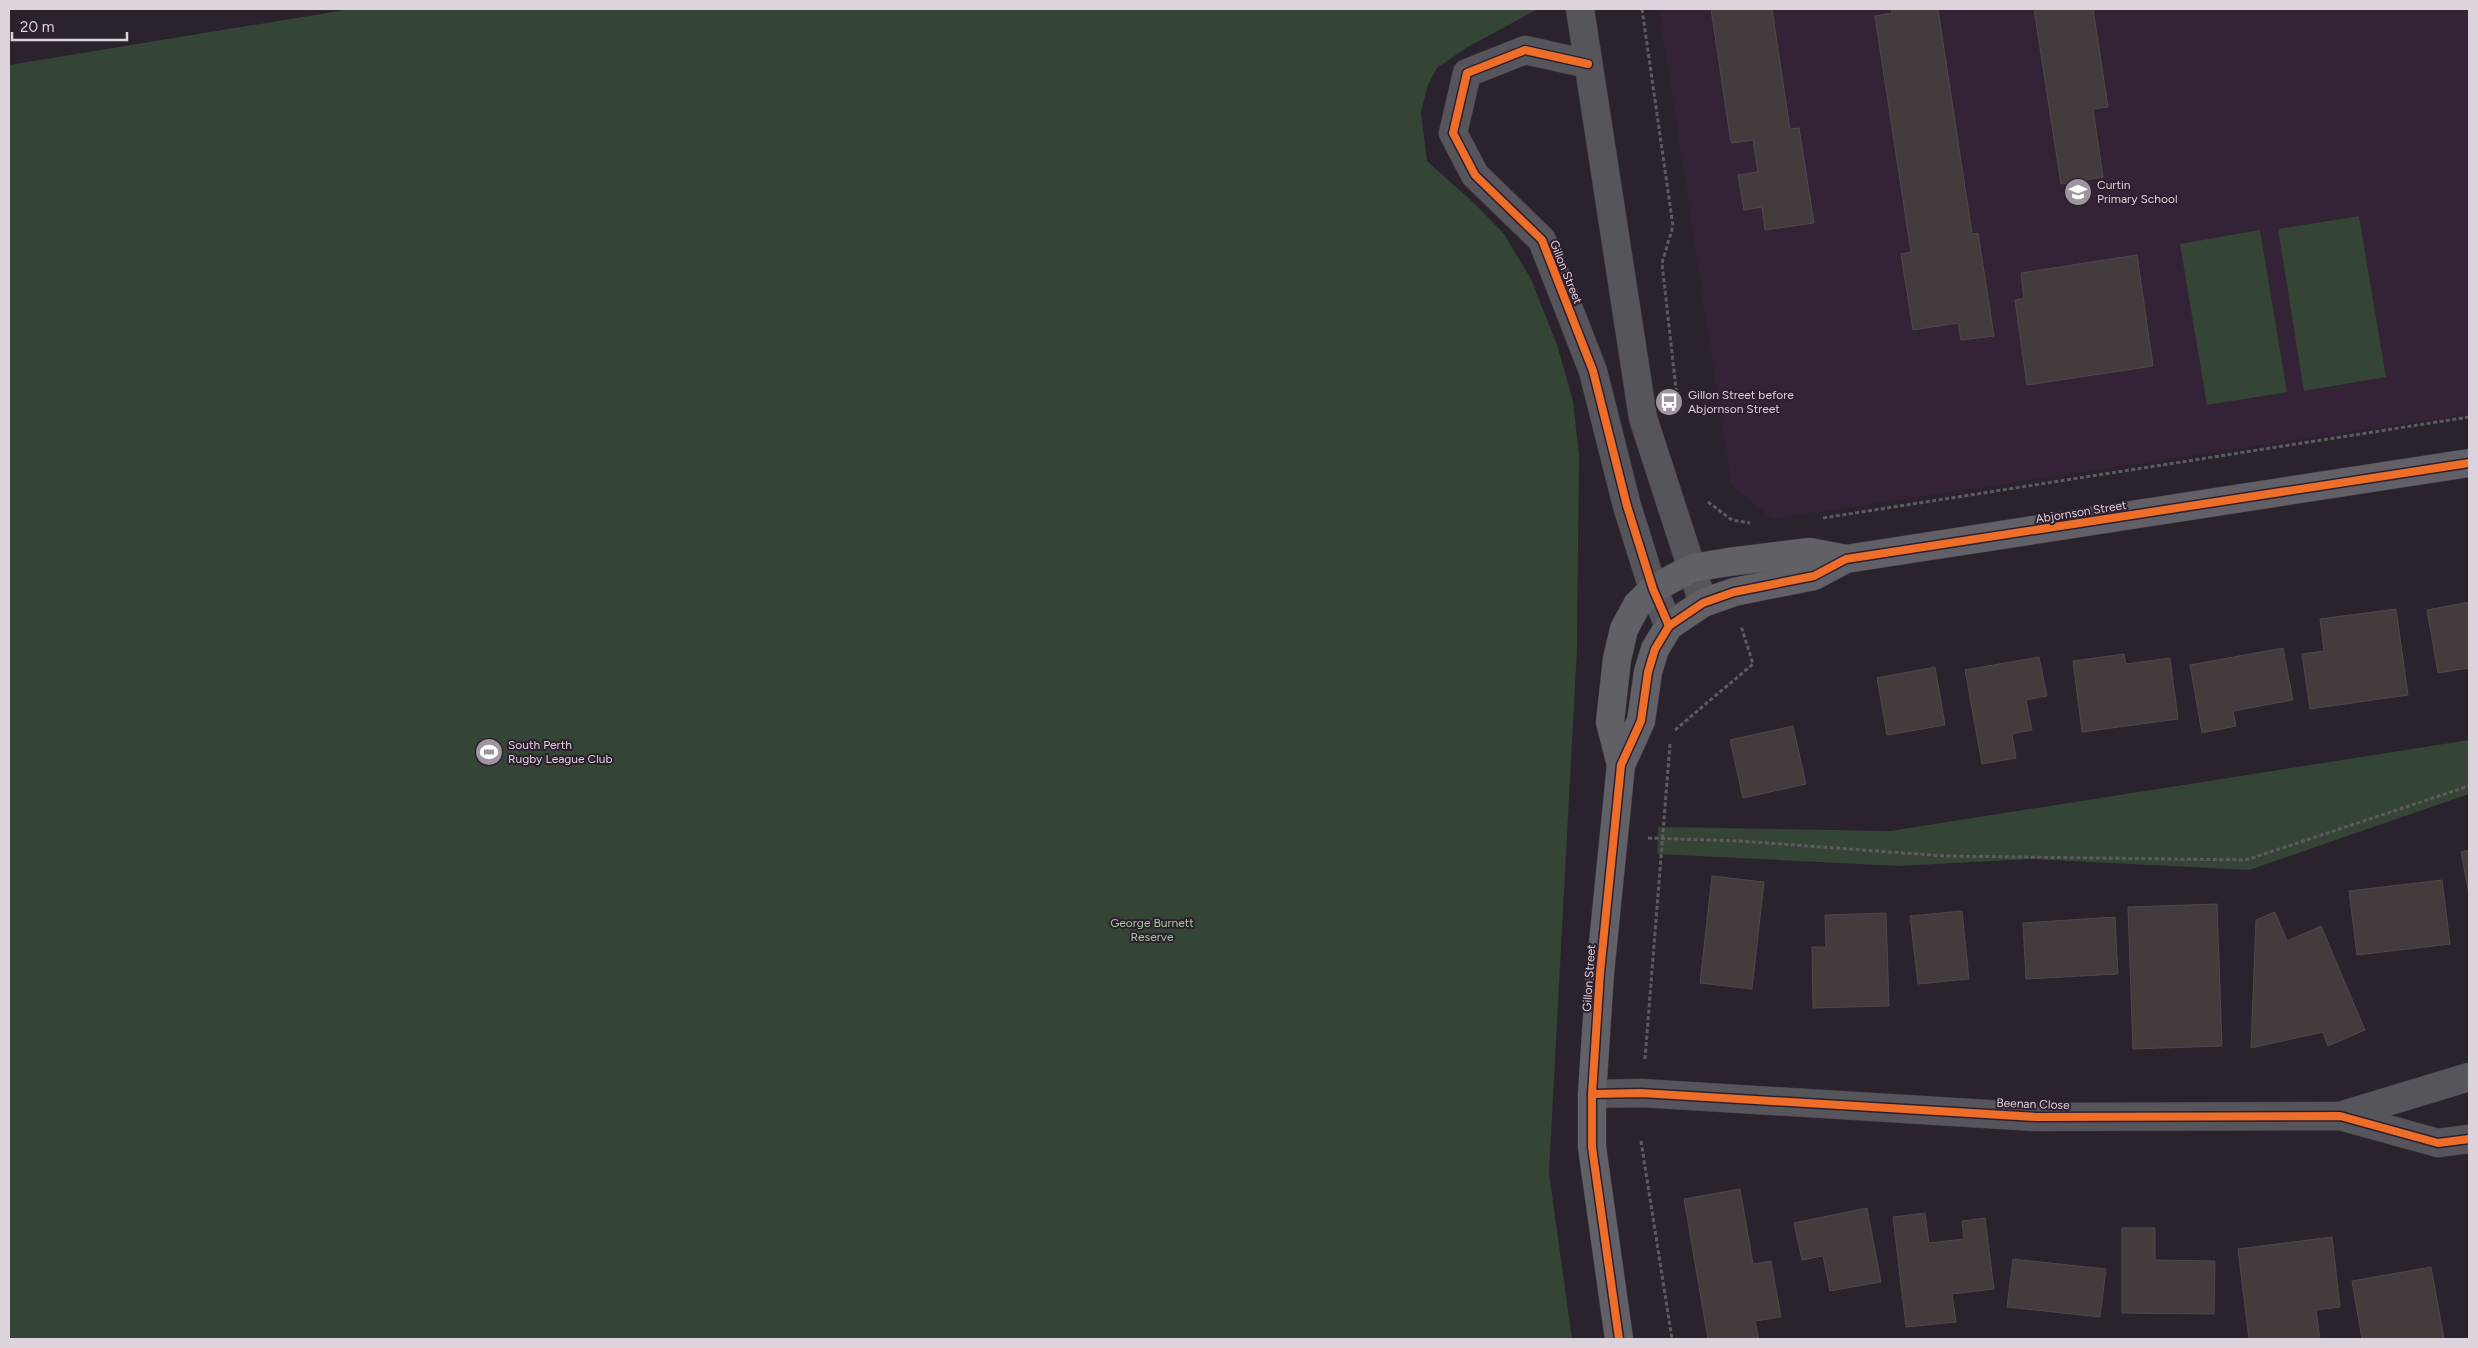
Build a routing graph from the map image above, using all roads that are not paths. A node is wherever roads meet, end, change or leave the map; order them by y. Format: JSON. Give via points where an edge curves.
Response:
{"nodes":[{"id":1,"x":1580,"y":9,"type":"edge"},
{"id":2,"x":1588,"y":64,"type":"junction"},
{"id":3,"x":2469,"y":463,"type":"edge"},
{"id":4,"x":1846,"y":559,"type":"junction"},
{"id":5,"x":1692,"y":568,"type":"junction"},
{"id":6,"x":1653,"y":589,"type":"junction"},
{"id":7,"x":1703,"y":603,"type":"junction"},
{"id":8,"x":1669,"y":626,"type":"junction"},
{"id":9,"x":1621,"y":765,"type":"junction"},
{"id":10,"x":2469,"y":1078,"type":"edge"},
{"id":11,"x":1592,"y":1094,"type":"junction"},
{"id":12,"x":2340,"y":1116,"type":"junction"},
{"id":13,"x":2469,"y":1139,"type":"edge"},
{"id":14,"x":1619,"y":1339,"type":"edge"}],
"edges":[{"from":1,"to":2,"type":"street"},
{"from":2,"to":5,"type":"street","via":[[1643,418]]},
{"from":2,"to":6,"type":"street","name":"Gillon Street","via":[[1525,50],[1467,73],[1452,133],[1475,175],[1542,240],[1593,371],[1627,506]]},
{"from":3,"to":4,"type":"street","name":"Abjornson Street"},
{"from":4,"to":5,"type":"street","name":"Abjornson Street","via":[[1810,552]]},
{"from":4,"to":7,"type":"street","name":"Abjornson Street","via":[[1814,576],[1734,592]]},
{"from":5,"to":6,"type":"street","name":"Gillon Street"},
{"from":5,"to":7,"type":"street"},
{"from":6,"to":8,"type":"street","name":"Gillon Street"},
{"from":6,"to":9,"type":"street","name":"Gillon Street","via":[[1637,605],[1624,630],[1617,659],[1610,722]]},
{"from":7,"to":8,"type":"street","name":"Gillon Street"},
{"from":8,"to":9,"type":"street","name":"Gillon Street","via":[[1655,649],[1641,721]]},
{"from":9,"to":11,"type":"street","name":"Gillon Street","via":[[1600,973]]},
{"from":10,"to":12,"type":"street","name":"Beenan Close"},
{"from":11,"to":12,"type":"street","name":"Beenan Close","via":[[1642,1093],[2036,1117]]},
{"from":11,"to":14,"type":"street","name":"Gillon Street","via":[[1592,1147]]},
{"from":12,"to":13,"type":"street","name":"Beenan Close","via":[[2438,1143]]}]}
